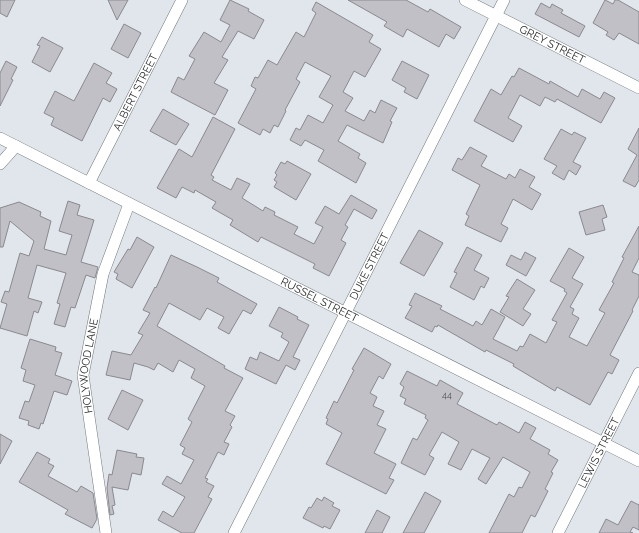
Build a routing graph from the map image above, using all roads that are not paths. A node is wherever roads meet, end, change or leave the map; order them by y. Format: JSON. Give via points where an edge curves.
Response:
{"nodes":[{"id":1,"x":182,"y":0,"type":"edge"},
{"id":2,"x":466,"y":0,"type":"edge"},
{"id":3,"x":504,"y":0,"type":"edge"},
{"id":4,"x":496,"y":16,"type":"junction"},
{"id":5,"x":639,"y":88,"type":"edge"},
{"id":6,"x":0,"y":138,"type":"edge"},
{"id":7,"x":16,"y":146,"type":"junction"},
{"id":8,"x":0,"y":164,"type":"edge"},
{"id":9,"x":89,"y":183,"type":"junction"},
{"id":10,"x":130,"y":204,"type":"junction"},
{"id":11,"x":346,"y":312,"type":"junction"},
{"id":12,"x":639,"y":373,"type":"edge"},
{"id":13,"x":604,"y":443,"type":"junction"},
{"id":14,"x":639,"y":460,"type":"edge"},
{"id":15,"x":106,"y":533,"type":"edge"},
{"id":16,"x":234,"y":533,"type":"edge"},
{"id":17,"x":558,"y":533,"type":"edge"}],
"edges":[{"from":1,"to":9,"type":"street","name":"ALBERT STREET"},
{"from":2,"to":4,"type":"street","name":"GREY STREET"},
{"from":3,"to":4,"type":"street","name":"DUKE STREET"},
{"from":4,"to":5,"type":"street","name":"GREY STREET"},
{"from":4,"to":11,"type":"street","name":"DUKE STREET"},
{"from":6,"to":7,"type":"street","name":"RUSSEL STREET"},
{"from":7,"to":8,"type":"street"},
{"from":7,"to":9,"type":"street","name":"RUSSEL STREET"},
{"from":9,"to":10,"type":"street","name":"RUSSEL STREET"},
{"from":10,"to":11,"type":"street","name":"RUSSEL STREET"},
{"from":10,"to":15,"type":"street","name":"HOLYWOOD LANE","via":[[103,274],[83,375]]},
{"from":11,"to":13,"type":"street","name":"RUSSEL STREET"},
{"from":11,"to":16,"type":"street","name":"DUKE STREET"},
{"from":12,"to":13,"type":"street","name":"LEWIS STREET"},
{"from":13,"to":14,"type":"street","name":"RUSSEL STREET"},
{"from":13,"to":17,"type":"street","name":"LEWIS STREET"}]}
